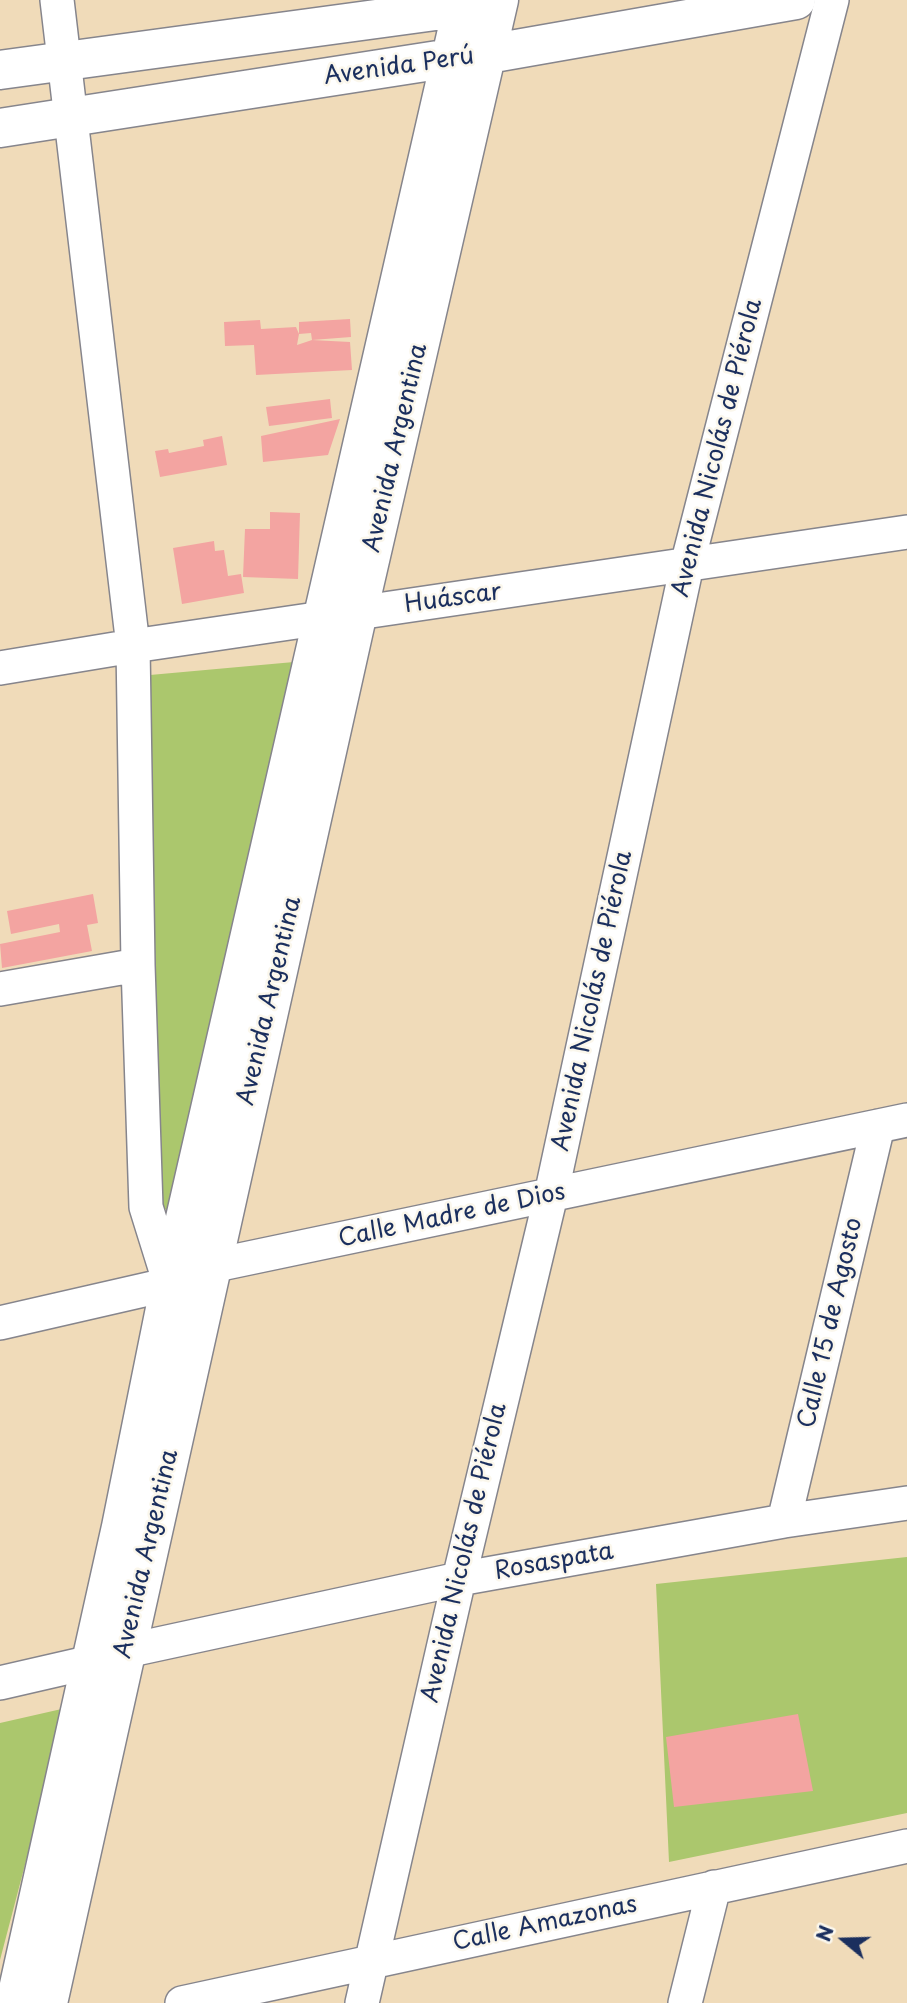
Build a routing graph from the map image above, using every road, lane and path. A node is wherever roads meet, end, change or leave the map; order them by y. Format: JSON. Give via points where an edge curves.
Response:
{"nodes":[{"id":1,"x":57,"y":0,"type":"edge"},
{"id":2,"x":796,"y":0,"type":"edge"},
{"id":3,"x":832,"y":0,"type":"edge"},
{"id":4,"x":488,"y":2,"type":"edge"},
{"id":5,"x":469,"y":56,"type":"junction"},
{"id":6,"x":64,"y":61,"type":"junction"},
{"id":7,"x":0,"y":70,"type":"edge"},
{"id":8,"x":71,"y":118,"type":"junction"},
{"id":9,"x":0,"y":128,"type":"edge"},
{"id":10,"x":907,"y":532,"type":"edge"},
{"id":11,"x":687,"y":565,"type":"junction"},
{"id":12,"x":340,"y":615,"type":"junction"},
{"id":13,"x":133,"y":646,"type":"junction"},
{"id":14,"x":0,"y":668,"type":"edge"},
{"id":15,"x":138,"y":965,"type":"junction"},
{"id":16,"x":0,"y":989,"type":"edge"},
{"id":17,"x":893,"y":1123,"type":"edge"},
{"id":18,"x":551,"y":1195,"type":"junction"},
{"id":19,"x":211,"y":1266,"type":"junction"},
{"id":20,"x":170,"y":1284,"type":"junction"},
{"id":21,"x":0,"y":1323,"type":"edge"},
{"id":22,"x":153,"y":1450,"type":"junction"},
{"id":23,"x":907,"y":1503,"type":"edge"},
{"id":24,"x":784,"y":1521,"type":"junction"},
{"id":25,"x":458,"y":1579,"type":"junction"},
{"id":26,"x":108,"y":1656,"type":"junction"},
{"id":27,"x":0,"y":1683,"type":"edge"},
{"id":28,"x":907,"y":1846,"type":"edge"},
{"id":29,"x":61,"y":1869,"type":"junction"},
{"id":30,"x":714,"y":1887,"type":"junction"},
{"id":31,"x":370,"y":1962,"type":"junction"},
{"id":32,"x":15,"y":2003,"type":"edge"},
{"id":33,"x":48,"y":2003,"type":"edge"},
{"id":34,"x":182,"y":2003,"type":"edge"},
{"id":35,"x":362,"y":2003,"type":"edge"},
{"id":36,"x":685,"y":2003,"type":"edge"}],
"edges":[{"from":1,"to":6,"type":"street"},
{"from":2,"to":5,"type":"street","name":"Avenida Perú"},
{"from":3,"to":11,"type":"street","name":"Avenida Nicolás de Piérola"},
{"from":4,"to":5,"type":"street","name":"Avenida Argentina"},
{"from":4,"to":6,"type":"street","name":"Avenida Perú"},
{"from":5,"to":8,"type":"street","name":"Avenida Perú"},
{"from":5,"to":12,"type":"street","name":"Avenida Argentina"},
{"from":6,"to":7,"type":"street","name":"Avenida Perú"},
{"from":6,"to":8,"type":"street"},
{"from":8,"to":9,"type":"street","name":"Avenida Perú"},
{"from":8,"to":13,"type":"street"},
{"from":10,"to":11,"type":"street","name":"Huáscar"},
{"from":11,"to":12,"type":"street","name":"Huáscar"},
{"from":11,"to":18,"type":"street","name":"Avenida Nicolás de Piérola"},
{"from":12,"to":13,"type":"street","name":"Huáscar"},
{"from":12,"to":19,"type":"street","name":"Avenida Argentina"},
{"from":12,"to":20,"type":"street","name":"Avenida Argentina"},
{"from":13,"to":14,"type":"street","name":"Huáscar"},
{"from":13,"to":15,"type":"street"},
{"from":15,"to":16,"type":"street"},
{"from":15,"to":20,"type":"street","via":[[146,1207]]},
{"from":17,"to":18,"type":"street","name":"Calle Madre de Dios"},
{"from":17,"to":24,"type":"street","name":"Calle 15 de Agosto"},
{"from":18,"to":19,"type":"street","name":"Calle Madre de Dios"},
{"from":18,"to":25,"type":"street","name":"Avenida Nicolás de Piérola"},
{"from":19,"to":20,"type":"street","name":"Calle Madre de Dios"},
{"from":19,"to":22,"type":"street","name":"Avenida Argentina"},
{"from":20,"to":21,"type":"street","name":"Calle Madre de Dios"},
{"from":20,"to":22,"type":"street","name":"Avenida Argentina"},
{"from":22,"to":26,"type":"street","name":"Avenida Argentina"},
{"from":23,"to":24,"type":"street","name":"Rosaspata"},
{"from":24,"to":25,"type":"street","name":"Rosaspata"},
{"from":25,"to":26,"type":"street","name":"Rosaspata"},
{"from":25,"to":31,"type":"street","name":"Avenida Nicolás de Piérola"},
{"from":26,"to":27,"type":"street","name":"Rosaspata"},
{"from":26,"to":29,"type":"street","name":"Avenida Argentina"},
{"from":28,"to":30,"type":"street","name":"Calle Amazonas"},
{"from":29,"to":32,"type":"street","name":"Avenida Argentina"},
{"from":29,"to":33,"type":"street","name":"Avenida Argentina"},
{"from":30,"to":31,"type":"street","name":"Calle Amazonas"},
{"from":30,"to":36,"type":"street"},
{"from":31,"to":34,"type":"street","name":"Calle Amazonas"},
{"from":31,"to":35,"type":"street","name":"Avenida Nicolás de Piérola"}]}
